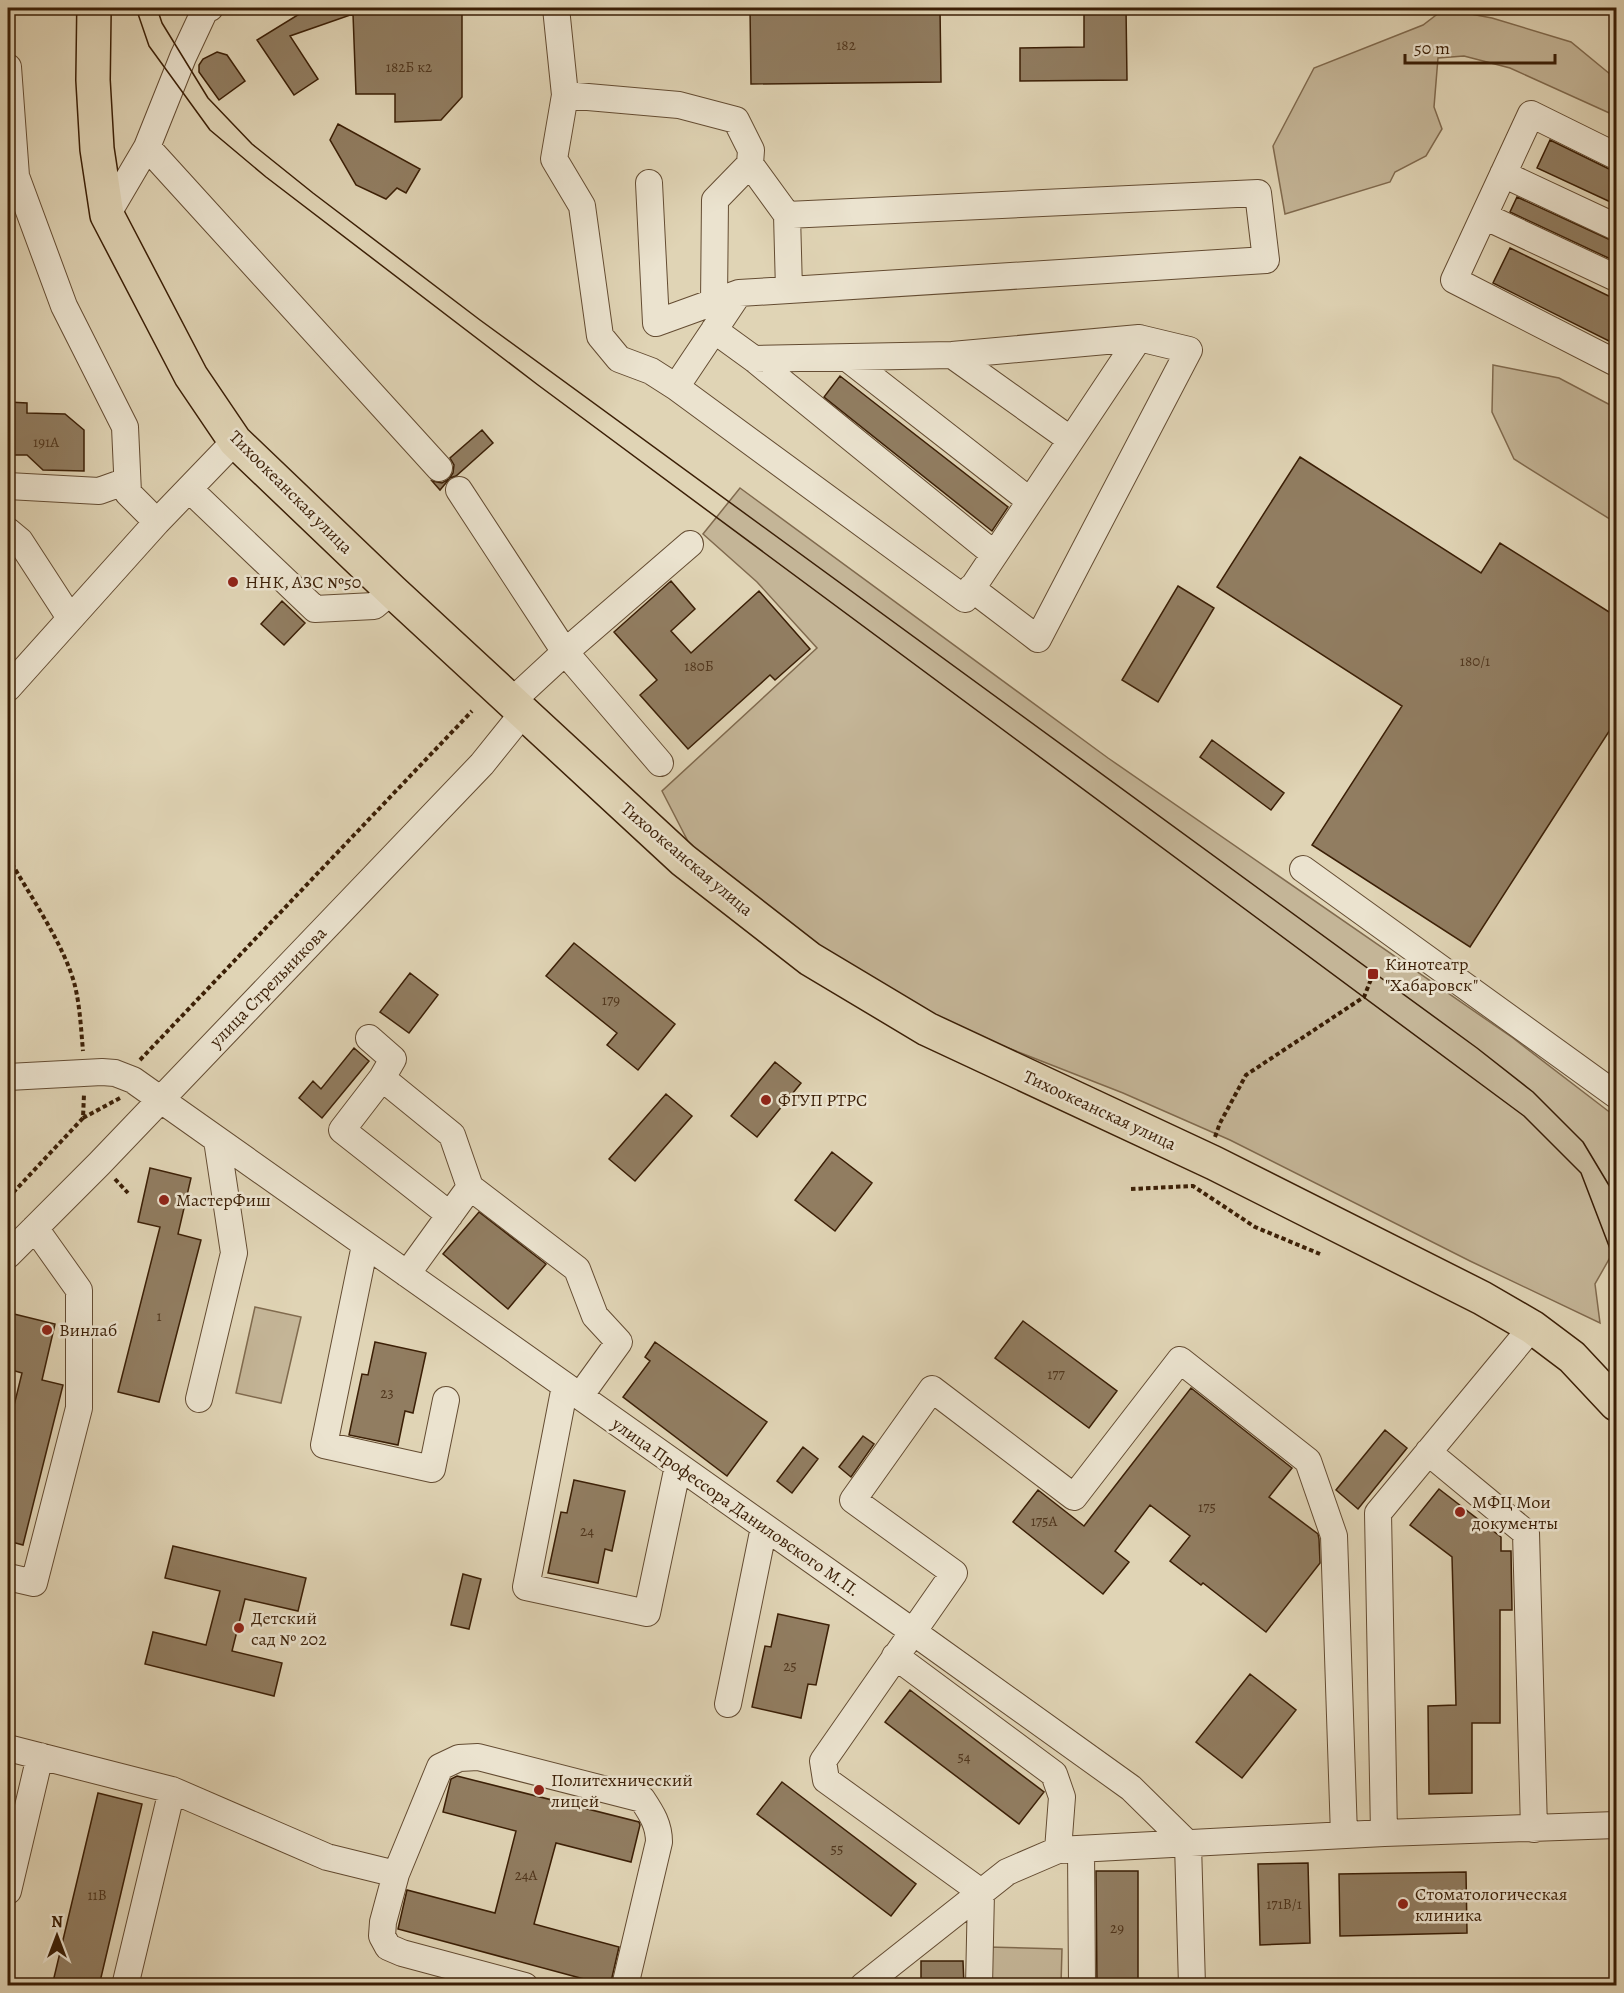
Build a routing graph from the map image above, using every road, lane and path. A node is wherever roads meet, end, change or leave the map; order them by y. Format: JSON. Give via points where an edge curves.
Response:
{"nodes":[{"id":1,"x":94,"y":8,"type":"edge"},
{"id":2,"x":210,"y":8,"type":"edge"},
{"id":3,"x":556,"y":8,"type":"edge"},
{"id":4,"x":8,"y":67,"type":"edge"},
{"id":5,"x":565,"y":95,"type":"junction"},
{"id":6,"x":147,"y":147,"type":"junction"},
{"id":7,"x":1617,"y":156,"type":"edge"},
{"id":8,"x":750,"y":164,"type":"junction"},
{"id":9,"x":1503,"y":174,"type":"junction"},
{"id":10,"x":12,"y":176,"type":"edge"},
{"id":11,"x":649,"y":183,"type":"dead end"},
{"id":12,"x":107,"y":215,"type":"junction"},
{"id":13,"x":787,"y":215,"type":"junction"},
{"id":14,"x":1484,"y":216,"type":"junction"},
{"id":15,"x":1617,"y":226,"type":"edge"},
{"id":16,"x":1617,"y":278,"type":"edge"},
{"id":17,"x":789,"y":290,"type":"junction"},
{"id":18,"x":739,"y":293,"type":"junction"},
{"id":19,"x":714,"y":302,"type":"junction"},
{"id":20,"x":714,"y":330,"type":"junction"},
{"id":21,"x":1139,"y":338,"type":"junction"},
{"id":22,"x":952,"y":355,"type":"junction"},
{"id":23,"x":847,"y":358,"type":"junction"},
{"id":24,"x":754,"y":359,"type":"junction"},
{"id":25,"x":1617,"y":363,"type":"edge"},
{"id":26,"x":676,"y":387,"type":"junction"},
{"id":27,"x":1071,"y":440,"type":"junction"},
{"id":28,"x":235,"y":441,"type":"junction"},
{"id":29,"x":439,"y":468,"type":"dead end"},
{"id":30,"x":127,"y":481,"type":"junction"},
{"id":31,"x":8,"y":486,"type":"edge"},
{"id":32,"x":189,"y":489,"type":"junction"},
{"id":33,"x":459,"y":490,"type":"dead end"},
{"id":34,"x":1030,"y":501,"type":"junction"},
{"id":35,"x":157,"y":522,"type":"junction"},
{"id":36,"x":8,"y":531,"type":"edge"},
{"id":37,"x":690,"y":544,"type":"dead end"},
{"id":38,"x":994,"y":554,"type":"junction"},
{"id":39,"x":971,"y":588,"type":"junction"},
{"id":40,"x":392,"y":591,"type":"junction"},
{"id":41,"x":70,"y":618,"type":"junction"},
{"id":42,"x":566,"y":652,"type":"junction"},
{"id":43,"x":8,"y":688,"type":"edge"},
{"id":44,"x":517,"y":707,"type":"junction"},
{"id":45,"x":472,"y":711,"type":"dead end"},
{"id":46,"x":660,"y":763,"type":"dead end"},
{"id":47,"x":8,"y":857,"type":"edge"},
{"id":48,"x":1303,"y":869,"type":"dead end"},
{"id":49,"x":1374,"y":974,"type":"dead end"},
{"id":50,"x":369,"y":1038,"type":"dead end"},
{"id":51,"x":85,"y":1073,"type":"junction"},
{"id":52,"x":8,"y":1077,"type":"edge"},
{"id":53,"x":124,"y":1077,"type":"junction"},
{"id":54,"x":382,"y":1078,"type":"junction"},
{"id":55,"x":1617,"y":1095,"type":"edge"},
{"id":56,"x":160,"y":1099,"type":"junction"},
{"id":57,"x":83,"y":1118,"type":"junction"},
{"id":58,"x":1214,"y":1139,"type":"dead end"},
{"id":59,"x":217,"y":1140,"type":"junction"},
{"id":60,"x":470,"y":1187,"type":"junction"},
{"id":61,"x":1131,"y":1189,"type":"dead end"},
{"id":62,"x":8,"y":1198,"type":"edge"},
{"id":63,"x":450,"y":1215,"type":"junction"},
{"id":64,"x":35,"y":1228,"type":"junction"},
{"id":65,"x":365,"y":1245,"type":"junction"},
{"id":66,"x":1320,"y":1254,"type":"dead end"},
{"id":67,"x":8,"y":1255,"type":"edge"},
{"id":68,"x":407,"y":1274,"type":"junction"},
{"id":69,"x":1532,"y":1327,"type":"junction"},
{"id":70,"x":573,"y":1391,"type":"junction"},
{"id":71,"x":199,"y":1399,"type":"dead end"},
{"id":72,"x":446,"y":1400,"type":"dead end"},
{"id":73,"x":1617,"y":1404,"type":"edge"},
{"id":74,"x":1428,"y":1452,"type":"junction"},
{"id":75,"x":678,"y":1466,"type":"junction"},
{"id":76,"x":764,"y":1527,"type":"junction"},
{"id":77,"x":8,"y":1577,"type":"edge"},
{"id":78,"x":912,"y":1631,"type":"junction"},
{"id":79,"x":895,"y":1656,"type":"junction"},
{"id":80,"x":728,"y":1704,"type":"dead end"},
{"id":81,"x":8,"y":1748,"type":"edge"},
{"id":82,"x":40,"y":1756,"type":"junction"},
{"id":83,"x":172,"y":1790,"type":"junction"},
{"id":84,"x":1617,"y":1825,"type":"edge"},
{"id":85,"x":1534,"y":1829,"type":"junction"},
{"id":86,"x":1384,"y":1833,"type":"junction"},
{"id":87,"x":1344,"y":1835,"type":"junction"},
{"id":88,"x":1188,"y":1844,"type":"junction"},
{"id":89,"x":1069,"y":1850,"type":"junction"},
{"id":90,"x":396,"y":1874,"type":"junction"},
{"id":91,"x":8,"y":1891,"type":"edge"},
{"id":92,"x":981,"y":1892,"type":"junction"},
{"id":93,"x":125,"y":1986,"type":"edge"},
{"id":94,"x":525,"y":1986,"type":"edge"},
{"id":95,"x":626,"y":1986,"type":"edge"},
{"id":96,"x":863,"y":1986,"type":"edge"},
{"id":97,"x":979,"y":1986,"type":"edge"},
{"id":98,"x":1082,"y":1986,"type":"edge"},
{"id":99,"x":1192,"y":1986,"type":"edge"}],
"edges":[{"from":1,"to":12,"type":"main road","name":"Тихоокеанская улица","via":[[97,149]]},
{"from":2,"to":6,"type":"street","via":[[183,57]]},
{"from":3,"to":5,"type":"street"},
{"from":4,"to":10,"type":"street"},
{"from":5,"to":8,"type":"street","via":[[679,105],[736,120],[751,150]]},
{"from":5,"to":26,"type":"street","via":[[554,159],[582,206],[600,336],[619,359],[651,371]]},
{"from":6,"to":12,"type":"street"},
{"from":6,"to":29,"type":"street"},
{"from":7,"to":9,"type":"street","via":[[1531,114]]},
{"from":8,"to":13,"type":"street"},
{"from":8,"to":19,"type":"street","via":[[716,200]]},
{"from":9,"to":14,"type":"street"},
{"from":9,"to":15,"type":"street"},
{"from":10,"to":30,"type":"street","via":[[64,306],[125,427]]},
{"from":11,"to":19,"type":"street","via":[[656,323]]},
{"from":12,"to":28,"type":"main road","name":"Тихоокеанская улица","via":[[191,376]]},
{"from":13,"to":17,"type":"street"},
{"from":13,"to":17,"type":"street","via":[[1258,193],[1266,260]]},
{"from":14,"to":16,"type":"street"},
{"from":14,"to":25,"type":"street","via":[[1454,280]]},
{"from":17,"to":18,"type":"street"},
{"from":18,"to":19,"type":"street"},
{"from":18,"to":20,"type":"street"},
{"from":20,"to":24,"type":"street"},
{"from":20,"to":26,"type":"street"},
{"from":21,"to":22,"type":"street"},
{"from":21,"to":27,"type":"street"},
{"from":21,"to":39,"type":"street","via":[[1189,350],[1038,639]]},
{"from":22,"to":23,"type":"street"},
{"from":22,"to":27,"type":"street"},
{"from":23,"to":24,"type":"street"},
{"from":23,"to":34,"type":"street"},
{"from":24,"to":38,"type":"street"},
{"from":26,"to":39,"type":"street","via":[[965,598]]},
{"from":27,"to":34,"type":"street"},
{"from":28,"to":32,"type":"street"},
{"from":28,"to":40,"type":"main road","name":"Тихоокеанская улица"},
{"from":30,"to":31,"type":"street","via":[[99,491]]},
{"from":30,"to":35,"type":"street","via":[[128,493]]},
{"from":32,"to":35,"type":"street"},
{"from":32,"to":40,"type":"street","via":[[315,609],[374,606]]},
{"from":33,"to":42,"type":"street"},
{"from":34,"to":38,"type":"street"},
{"from":35,"to":41,"type":"street"},
{"from":36,"to":41,"type":"street","via":[[20,541]]},
{"from":37,"to":42,"type":"street","name":"улица Стрельникова"},
{"from":38,"to":39,"type":"street"},
{"from":40,"to":44,"type":"main road","name":"Тихоокеанская улица"},
{"from":41,"to":43,"type":"street"},
{"from":42,"to":44,"type":"street","name":"улица Стрельникова"},
{"from":42,"to":46,"type":"street"},
{"from":44,"to":56,"type":"street","name":"улица Стрельникова","via":[[482,764]]},
{"from":44,"to":69,"type":"main road","name":"Тихоокеанская улица","via":[[683,860],[820,965],[927,1029],[1214,1163]]},
{"from":45,"to":53,"type":"path"},
{"from":47,"to":51,"type":"path","via":[[68,964],[80,1012]]},
{"from":48,"to":55,"type":"street"},
{"from":49,"to":58,"type":"path","via":[[1364,997],[1246,1075]]},
{"from":50,"to":54,"type":"street","via":[[393,1059]]},
{"from":51,"to":52,"type":"street"},
{"from":51,"to":53,"type":"street"},
{"from":51,"to":57,"type":"path"},
{"from":53,"to":56,"type":"street","name":"улица Профессора Даниловского М.П."},
{"from":53,"to":57,"type":"path","via":[[122,1097]]},
{"from":54,"to":60,"type":"street","via":[[452,1135]]},
{"from":54,"to":63,"type":"street","via":[[342,1130]]},
{"from":56,"to":59,"type":"street","name":"улица Профессора Даниловского М.П."},
{"from":56,"to":64,"type":"street","name":"улица Стрельникова"},
{"from":57,"to":62,"type":"path"},
{"from":59,"to":65,"type":"street","name":"улица Профессора Даниловского М.П."},
{"from":59,"to":71,"type":"street","via":[[234,1253]]},
{"from":60,"to":63,"type":"street"},
{"from":60,"to":70,"type":"street","via":[[577,1269],[595,1316],[619,1342]]},
{"from":61,"to":66,"type":"path","via":[[1193,1186],[1255,1227]]},
{"from":63,"to":68,"type":"street"},
{"from":64,"to":67,"type":"street","name":"улица Стрельникова"},
{"from":64,"to":77,"type":"street","via":[[79,1290],[79,1408],[34,1583]]},
{"from":65,"to":68,"type":"street","name":"улица Профессора Даниловского М.П."},
{"from":65,"to":72,"type":"street","via":[[324,1445],[432,1469]]},
{"from":68,"to":70,"type":"street","name":"улица Профессора Даниловского М.П."},
{"from":69,"to":73,"type":"main road","name":"Тихоокеанская улица","via":[[1572,1357]]},
{"from":69,"to":74,"type":"street"},
{"from":70,"to":75,"type":"street","name":"улица Профессора Даниловского М.П."},
{"from":70,"to":75,"type":"street","via":[[526,1587],[647,1614]]},
{"from":74,"to":85,"type":"street","via":[[1526,1533]]},
{"from":74,"to":86,"type":"street","via":[[1378,1513]]},
{"from":75,"to":76,"type":"street","name":"улица Профессора Даниловского М.П."},
{"from":76,"to":78,"type":"street","name":"улица Профессора Даниловского М.П."},
{"from":76,"to":80,"type":"street"},
{"from":78,"to":79,"type":"street"},
{"from":78,"to":87,"type":"street","via":[[954,1573],[853,1500],[932,1389],[1074,1497],[1180,1360],[1308,1461],[1312,1472],[1334,1536]]},
{"from":78,"to":88,"type":"street","name":"улица Профессора Даниловского М.П.","via":[[1131,1788]]},
{"from":79,"to":89,"type":"street","via":[[1054,1774],[1062,1797]]},
{"from":79,"to":92,"type":"street","via":[[824,1761],[826,1780]]},
{"from":81,"to":82,"type":"street"},
{"from":82,"to":83,"type":"street"},
{"from":82,"to":91,"type":"street"},
{"from":83,"to":90,"type":"street","via":[[327,1857]]},
{"from":83,"to":93,"type":"street"},
{"from":84,"to":85,"type":"street"},
{"from":85,"to":86,"type":"street"},
{"from":86,"to":87,"type":"street"},
{"from":87,"to":88,"type":"street"},
{"from":88,"to":89,"type":"street"},
{"from":88,"to":99,"type":"street"},
{"from":89,"to":92,"type":"street","via":[[1007,1872]]},
{"from":89,"to":98,"type":"street"},
{"from":90,"to":94,"type":"street","via":[[383,1922],[382,1936],[388,1947]]},
{"from":90,"to":95,"type":"street","via":[[440,1767],[459,1758],[478,1757],[642,1799],[659,1829],[659,1842]]},
{"from":92,"to":96,"type":"street"},
{"from":92,"to":97,"type":"street"}]}
